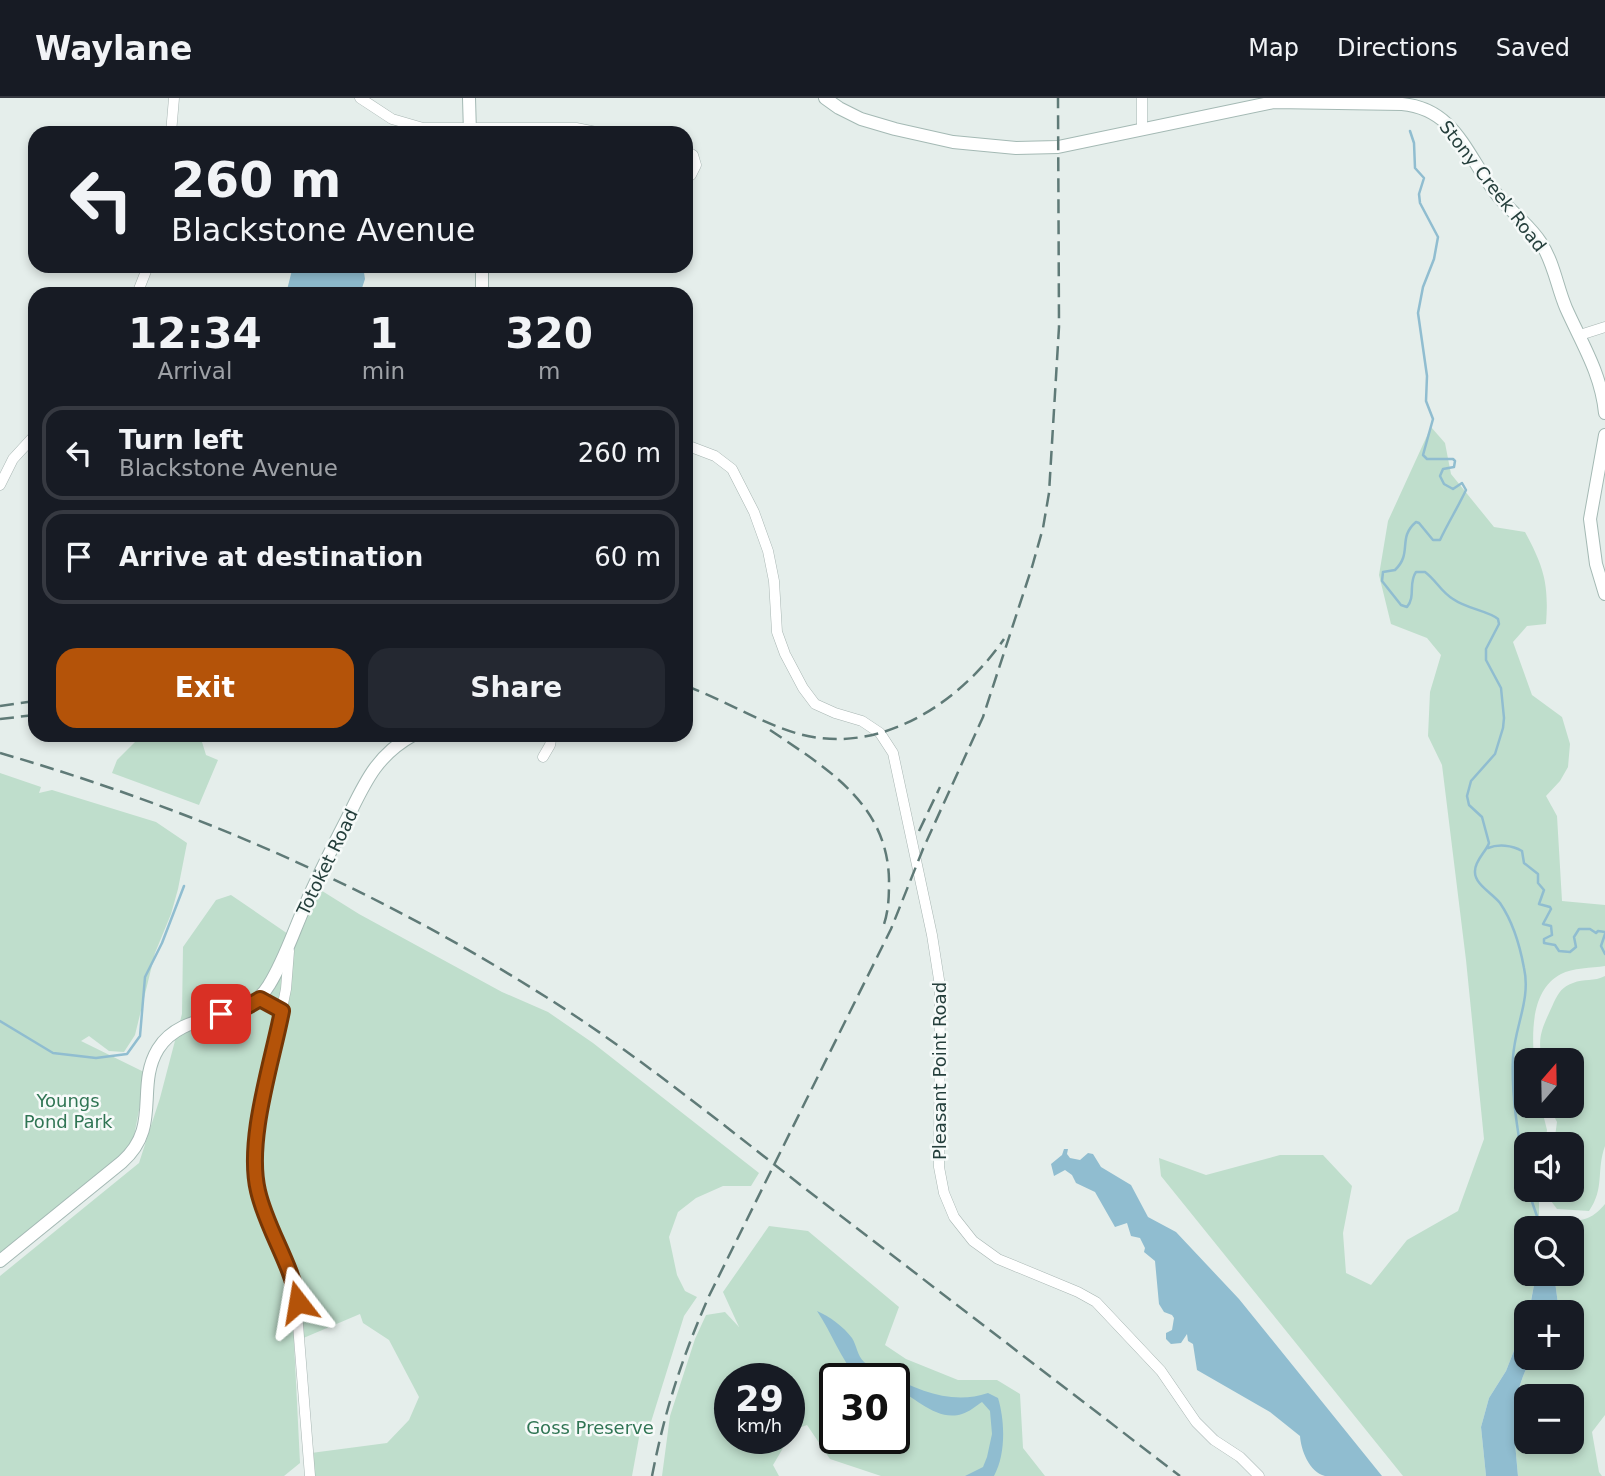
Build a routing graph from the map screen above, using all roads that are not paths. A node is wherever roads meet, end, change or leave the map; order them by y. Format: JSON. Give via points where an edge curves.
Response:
{"nodes":[{"id":1,"x":174,"y":98,"type":"edge"},
{"id":2,"x":360,"y":98,"type":"edge"},
{"id":3,"x":469,"y":98,"type":"edge"},
{"id":4,"x":825,"y":98,"type":"edge"},
{"id":5,"x":1142,"y":98,"type":"edge"},
{"id":6,"x":172,"y":126,"type":"edge"},
{"id":7,"x":416,"y":126,"type":"edge"},
{"id":8,"x":470,"y":126,"type":"edge"},
{"id":9,"x":1142,"y":129,"type":"junction"},
{"id":10,"x":693,"y":155,"type":"edge"},
{"id":11,"x":693,"y":172,"type":"edge"},
{"id":12,"x":1605,"y":327,"type":"edge"},
{"id":13,"x":1580,"y":335,"type":"junction"},
{"id":14,"x":1605,"y":413,"type":"edge"},
{"id":15,"x":1605,"y":435,"type":"edge"},
{"id":16,"x":28,"y":443,"type":"edge"},
{"id":17,"x":693,"y":448,"type":"edge"},
{"id":18,"x":0,"y":485,"type":"edge"},
{"id":19,"x":1605,"y":594,"type":"edge"},
{"id":20,"x":403,"y":742,"type":"edge"},
{"id":21,"x":551,"y":742,"type":"edge"},
{"id":22,"x":543,"y":757,"type":"dead end"},
{"id":23,"x":289,"y":943,"type":"junction"},
{"id":24,"x":260,"y":999,"type":"junction"},
{"id":25,"x":282,"y":1011,"type":"junction"},
{"id":26,"x":0,"y":1261,"type":"edge"},
{"id":27,"x":310,"y":1476,"type":"edge"},
{"id":28,"x":1259,"y":1476,"type":"edge"}],
"edges":[{"from":1,"to":6,"type":"street"},
{"from":2,"to":7,"type":"street","via":[[391,119]]},
{"from":3,"to":8,"type":"main road"},
{"from":4,"to":9,"type":"main road","name":"Stony Creek Road","via":[[861,119],[987,147],[1058,147]]},
{"from":5,"to":9,"type":"street"},
{"from":9,"to":13,"type":"main road","name":"Stony Creek Road","via":[[1274,102],[1402,104],[1431,110],[1450,125],[1498,195],[1541,242]]},
{"from":10,"to":11,"type":"street"},
{"from":12,"to":13,"type":"street"},
{"from":13,"to":14,"type":"main road","name":"Stony Creek Road","via":[[1596,369]]},
{"from":15,"to":19,"type":"main road","via":[[1591,519]]},
{"from":16,"to":18,"type":"street"},
{"from":17,"to":28,"type":"street","name":"Pleasant Point Road","via":[[732,469],[754,512],[774,581],[777,632],[803,688],[815,704],[862,721],[880,733],[893,753],[940,986],[939,1167],[954,1217],[973,1241],[998,1259],[1096,1303],[1161,1371],[1196,1422]]},
{"from":20,"to":23,"type":"main road","name":"Totoket Road","via":[[383,757],[369,776]]},
{"from":21,"to":22,"type":"street"},
{"from":23,"to":24,"type":"main road"},
{"from":23,"to":25,"type":"street","name":"Totoket Road"},
{"from":24,"to":25,"type":"street"},
{"from":24,"to":26,"type":"main road","via":[[186,1025],[167,1038],[152,1063],[145,1124],[137,1147]]},
{"from":25,"to":27,"type":"street","name":"Totoket Road","via":[[255,1162],[263,1207],[295,1287]]}]}
